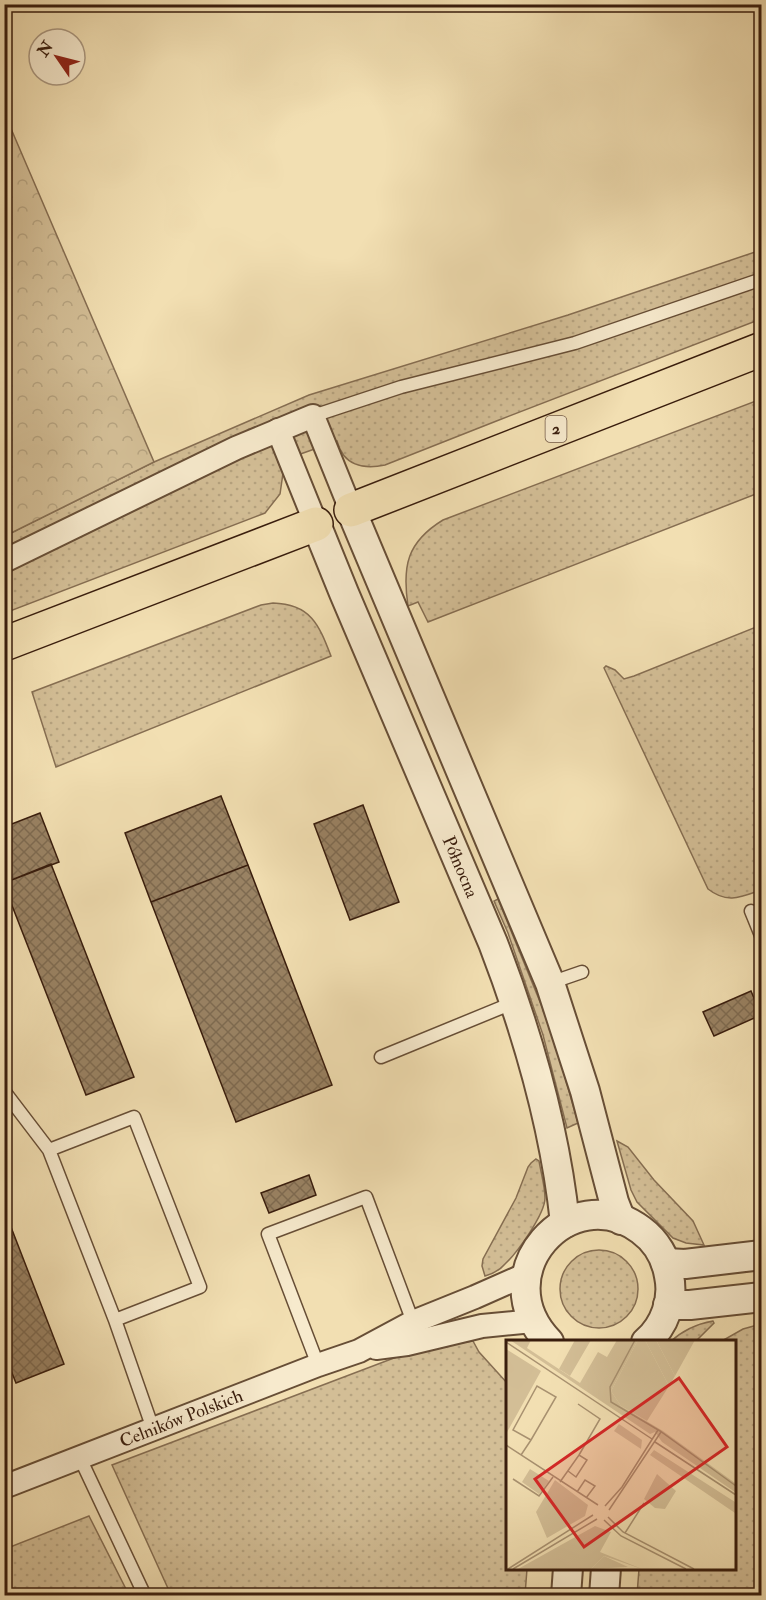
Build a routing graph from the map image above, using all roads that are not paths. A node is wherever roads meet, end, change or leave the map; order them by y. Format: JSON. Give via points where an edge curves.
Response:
{"nodes":[{"id":1,"x":762,"y":279,"type":"edge"},
{"id":2,"x":762,"y":349,"type":"edge"},
{"id":3,"x":313,"y":416,"type":"junction"},
{"id":4,"x":278,"y":430,"type":"junction"},
{"id":5,"x":351,"y":510,"type":"junction"},
{"id":6,"x":316,"y":524,"type":"junction"},
{"id":7,"x":4,"y":561,"type":"edge"},
{"id":8,"x":4,"y":644,"type":"edge"},
{"id":9,"x":751,"y":911,"type":"dead end"},
{"id":10,"x":762,"y":938,"type":"edge"},
{"id":11,"x":582,"y":972,"type":"dead end"},
{"id":12,"x":550,"y":983,"type":"junction"},
{"id":13,"x":515,"y":1002,"type":"junction"},
{"id":14,"x":381,"y":1057,"type":"dead end"},
{"id":15,"x":4,"y":1091,"type":"edge"},
{"id":16,"x":49,"y":1150,"type":"junction"},
{"id":17,"x":621,"y":1220,"type":"junction"},
{"id":18,"x":566,"y":1223,"type":"junction"},
{"id":19,"x":762,"y":1255,"type":"edge"},
{"id":20,"x":666,"y":1263,"type":"junction"},
{"id":21,"x":527,"y":1274,"type":"junction"},
{"id":22,"x":762,"y":1297,"type":"edge"},
{"id":23,"x":668,"y":1305,"type":"junction"},
{"id":24,"x":115,"y":1320,"type":"junction"},
{"id":25,"x":413,"y":1322,"type":"junction"},
{"id":26,"x":541,"y":1331,"type":"edge"},
{"id":27,"x":648,"y":1340,"type":"edge"},
{"id":28,"x":359,"y":1351,"type":"junction"},
{"id":29,"x":318,"y":1365,"type":"junction"},
{"id":30,"x":153,"y":1429,"type":"junction"},
{"id":31,"x":80,"y":1458,"type":"junction"},
{"id":32,"x":4,"y":1487,"type":"edge"},
{"id":33,"x":568,"y":1570,"type":"edge"},
{"id":34,"x":606,"y":1570,"type":"edge"},
{"id":35,"x":145,"y":1596,"type":"edge"},
{"id":36,"x":566,"y":1596,"type":"edge"},
{"id":37,"x":604,"y":1596,"type":"edge"}],
"edges":[{"from":1,"to":3,"type":"lane","via":[[575,343],[401,387]]},
{"from":2,"to":5,"type":"highway","number":"2"},
{"from":3,"to":4,"type":"street"},
{"from":3,"to":5,"type":"street"},
{"from":4,"to":6,"type":"street"},
{"from":4,"to":7,"type":"street"},
{"from":5,"to":12,"type":"street","name":"Północna"},
{"from":6,"to":8,"type":"highway"},
{"from":6,"to":13,"type":"street","name":"Północna"},
{"from":9,"to":10,"type":"lane"},
{"from":11,"to":12,"type":"lane"},
{"from":12,"to":17,"type":"street","name":"Północna"},
{"from":13,"to":14,"type":"lane"},
{"from":13,"to":18,"type":"street","name":"Północna","via":[[544,1101]]},
{"from":15,"to":16,"type":"lane"},
{"from":16,"to":24,"type":"lane"},
{"from":16,"to":24,"type":"lane","via":[[134,1117],[200,1287]]},
{"from":17,"to":18,"type":"street","via":[[593,1216]]},
{"from":17,"to":20,"type":"street","via":[[652,1239]]},
{"from":18,"to":21,"type":"street","via":[[537,1248]]},
{"from":19,"to":20,"type":"street"},
{"from":20,"to":23,"type":"street","via":[[670,1280]]},
{"from":21,"to":25,"type":"street","name":"Celników Polskich"},
{"from":21,"to":26,"type":"street","via":[[529,1312]]},
{"from":22,"to":23,"type":"street"},
{"from":23,"to":27,"type":"street","via":[[662,1323]]},
{"from":24,"to":30,"type":"lane"},
{"from":25,"to":28,"type":"street","name":"Celników Polskich"},
{"from":25,"to":29,"type":"lane","via":[[366,1197],[268,1234]]},
{"from":26,"to":28,"type":"street","name":"Celników Polskich","via":[[482,1326]]},
{"from":28,"to":29,"type":"street","name":"Celników Polskich"},
{"from":29,"to":30,"type":"street","name":"Celników Polskich"},
{"from":30,"to":31,"type":"street","name":"Celników Polskich"},
{"from":31,"to":32,"type":"street","name":"Celników Polskich"},
{"from":31,"to":35,"type":"lane"},
{"from":33,"to":36,"type":"street"},
{"from":34,"to":37,"type":"street"}]}
